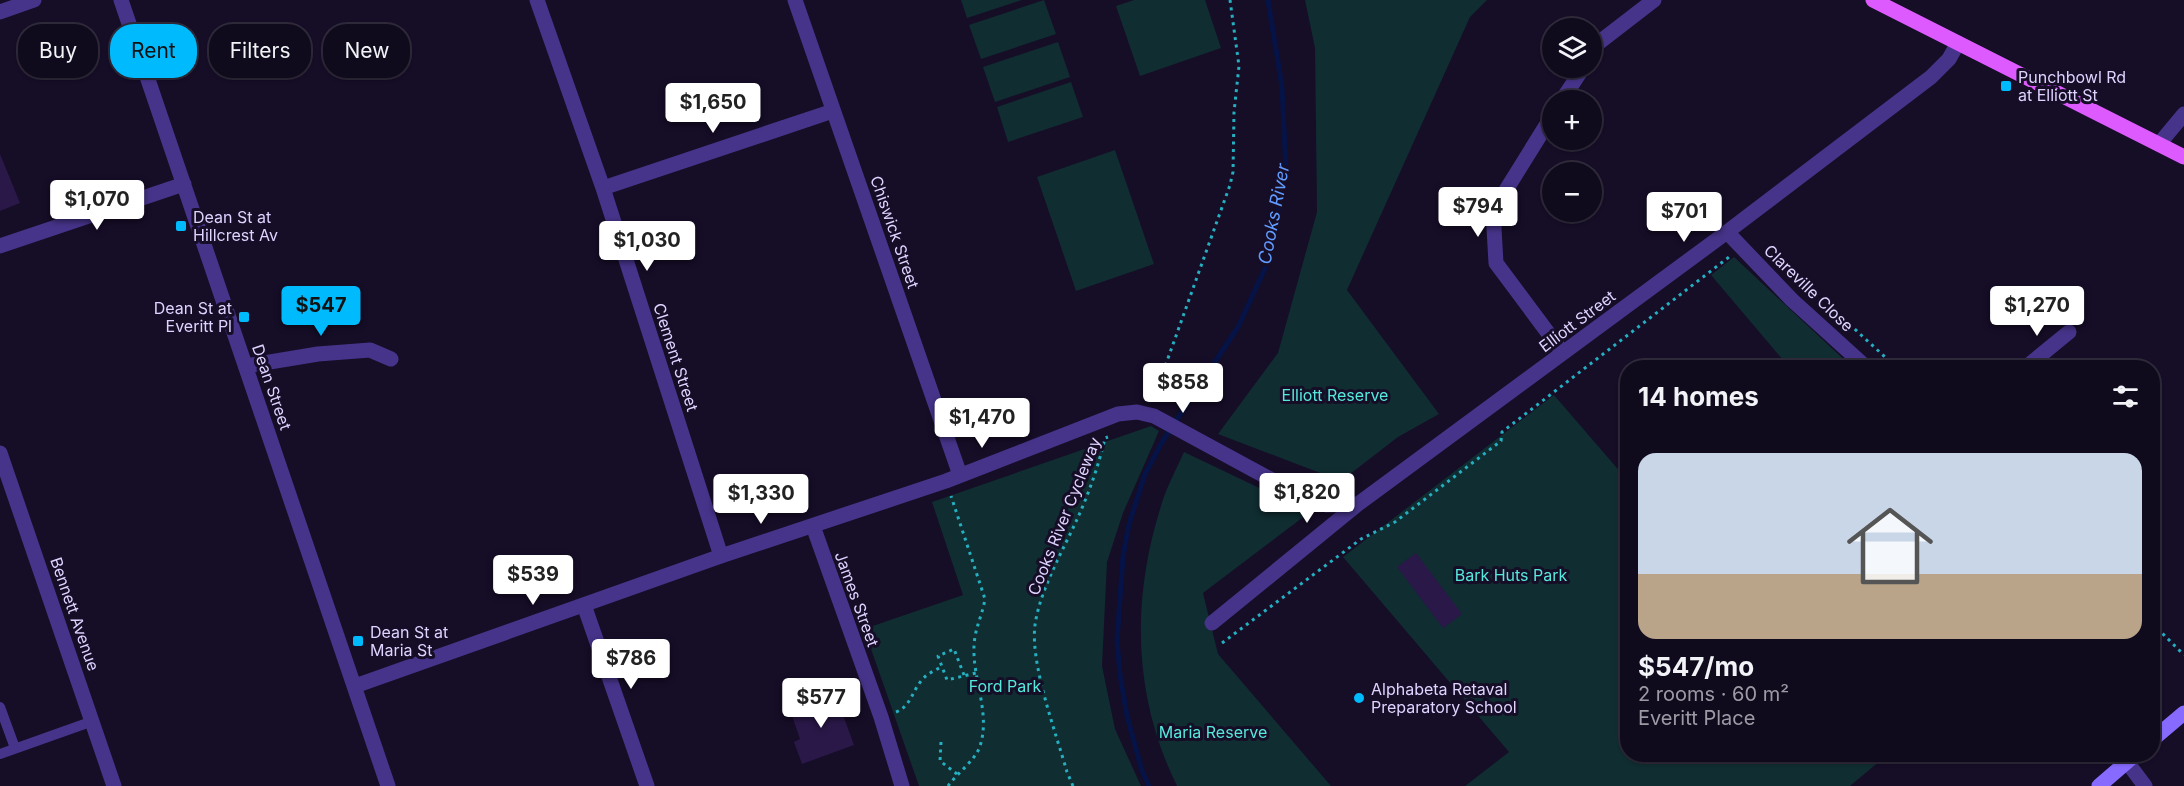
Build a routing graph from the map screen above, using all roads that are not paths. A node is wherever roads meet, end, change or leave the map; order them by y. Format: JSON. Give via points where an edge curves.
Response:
{"nodes":[{"id":1,"x":34,"y":0,"type":"edge"},
{"id":2,"x":120,"y":0,"type":"edge"},
{"id":3,"x":537,"y":0,"type":"edge"},
{"id":4,"x":795,"y":0,"type":"edge"},
{"id":5,"x":1654,"y":0,"type":"edge"},
{"id":6,"x":1873,"y":0,"type":"edge"},
{"id":7,"x":0,"y":12,"type":"edge"},
{"id":8,"x":1602,"y":40,"type":"edge"},
{"id":9,"x":1958,"y":43,"type":"junction"},
{"id":10,"x":833,"y":111,"type":"junction"},
{"id":11,"x":2184,"y":114,"type":"edge"},
{"id":12,"x":1542,"y":132,"type":"edge"},
{"id":13,"x":2159,"y":144,"type":"junction"},
{"id":14,"x":2184,"y":157,"type":"edge"},
{"id":15,"x":184,"y":184,"type":"junction"},
{"id":16,"x":603,"y":188,"type":"junction"},
{"id":17,"x":1727,"y":232,"type":"junction"},
{"id":18,"x":0,"y":246,"type":"edge"},
{"id":19,"x":2069,"y":332,"type":"dead end"},
{"id":20,"x":1563,"y":353,"type":"junction"},
{"id":21,"x":391,"y":359,"type":"dead end"},
{"id":22,"x":1858,"y":360,"type":"edge"},
{"id":23,"x":2035,"y":360,"type":"edge"},
{"id":24,"x":246,"y":366,"type":"junction"},
{"id":25,"x":0,"y":453,"type":"edge"},
{"id":26,"x":960,"y":475,"type":"junction"},
{"id":27,"x":1358,"y":504,"type":"junction"},
{"id":28,"x":813,"y":526,"type":"junction"},
{"id":29,"x":721,"y":556,"type":"junction"},
{"id":30,"x":584,"y":605,"type":"junction"},
{"id":31,"x":1212,"y":623,"type":"dead end"},
{"id":32,"x":355,"y":686,"type":"junction"},
{"id":33,"x":0,"y":707,"type":"edge"},
{"id":34,"x":2184,"y":713,"type":"edge"},
{"id":35,"x":93,"y":721,"type":"junction"},
{"id":36,"x":2160,"y":733,"type":"edge"},
{"id":37,"x":15,"y":748,"type":"junction"},
{"id":38,"x":0,"y":754,"type":"edge"},
{"id":39,"x":2126,"y":762,"type":"edge"},
{"id":40,"x":2133,"y":762,"type":"edge"},
{"id":41,"x":114,"y":786,"type":"edge"},
{"id":42,"x":388,"y":786,"type":"edge"},
{"id":43,"x":647,"y":786,"type":"edge"},
{"id":44,"x":902,"y":786,"type":"edge"},
{"id":45,"x":2099,"y":786,"type":"edge"},
{"id":46,"x":2145,"y":786,"type":"edge"}],
"edges":[{"from":1,"to":7,"type":"street"},
{"from":2,"to":15,"type":"street","name":"Dean Street"},
{"from":3,"to":16,"type":"street","name":"Clement Street"},
{"from":4,"to":10,"type":"street","name":"Chiswick Street"},
{"from":5,"to":8,"type":"street"},
{"from":6,"to":9,"type":"main road"},
{"from":9,"to":13,"type":"main road"},
{"from":9,"to":17,"type":"street","name":"Elliott Street","via":[[1931,77]]},
{"from":10,"to":16,"type":"street"},
{"from":10,"to":26,"type":"street","name":"Chiswick Street"},
{"from":11,"to":13,"type":"street"},
{"from":12,"to":20,"type":"street","via":[[1493,211],[1496,263]]},
{"from":13,"to":14,"type":"main road"},
{"from":15,"to":18,"type":"street"},
{"from":15,"to":24,"type":"street","name":"Dean Street"},
{"from":16,"to":29,"type":"street","name":"Clement Street"},
{"from":17,"to":20,"type":"street","name":"Elliott Street"},
{"from":17,"to":22,"type":"street","name":"Clareville Close","via":[[1791,300]]},
{"from":19,"to":23,"type":"street"},
{"from":20,"to":27,"type":"street","name":"Elliott Street"},
{"from":21,"to":24,"type":"street","via":[[370,350]]},
{"from":24,"to":32,"type":"street","name":"Dean Street"},
{"from":25,"to":35,"type":"street","name":"Bennett Avenue"},
{"from":26,"to":27,"type":"street","via":[[1118,414],[1149,415],[1327,505]]},
{"from":26,"to":28,"type":"street"},
{"from":27,"to":31,"type":"street","name":"Elliott Street"},
{"from":28,"to":29,"type":"street"},
{"from":28,"to":44,"type":"street","name":"James Street"},
{"from":29,"to":30,"type":"street"},
{"from":30,"to":32,"type":"street"},
{"from":30,"to":43,"type":"street"},
{"from":32,"to":42,"type":"street","name":"Dean Street"},
{"from":33,"to":37,"type":"lane"},
{"from":34,"to":36,"type":"main road"},
{"from":35,"to":37,"type":"lane"},
{"from":35,"to":41,"type":"street","name":"Bennett Avenue"},
{"from":37,"to":38,"type":"lane"},
{"from":39,"to":45,"type":"main road"},
{"from":40,"to":46,"type":"street"}]}
